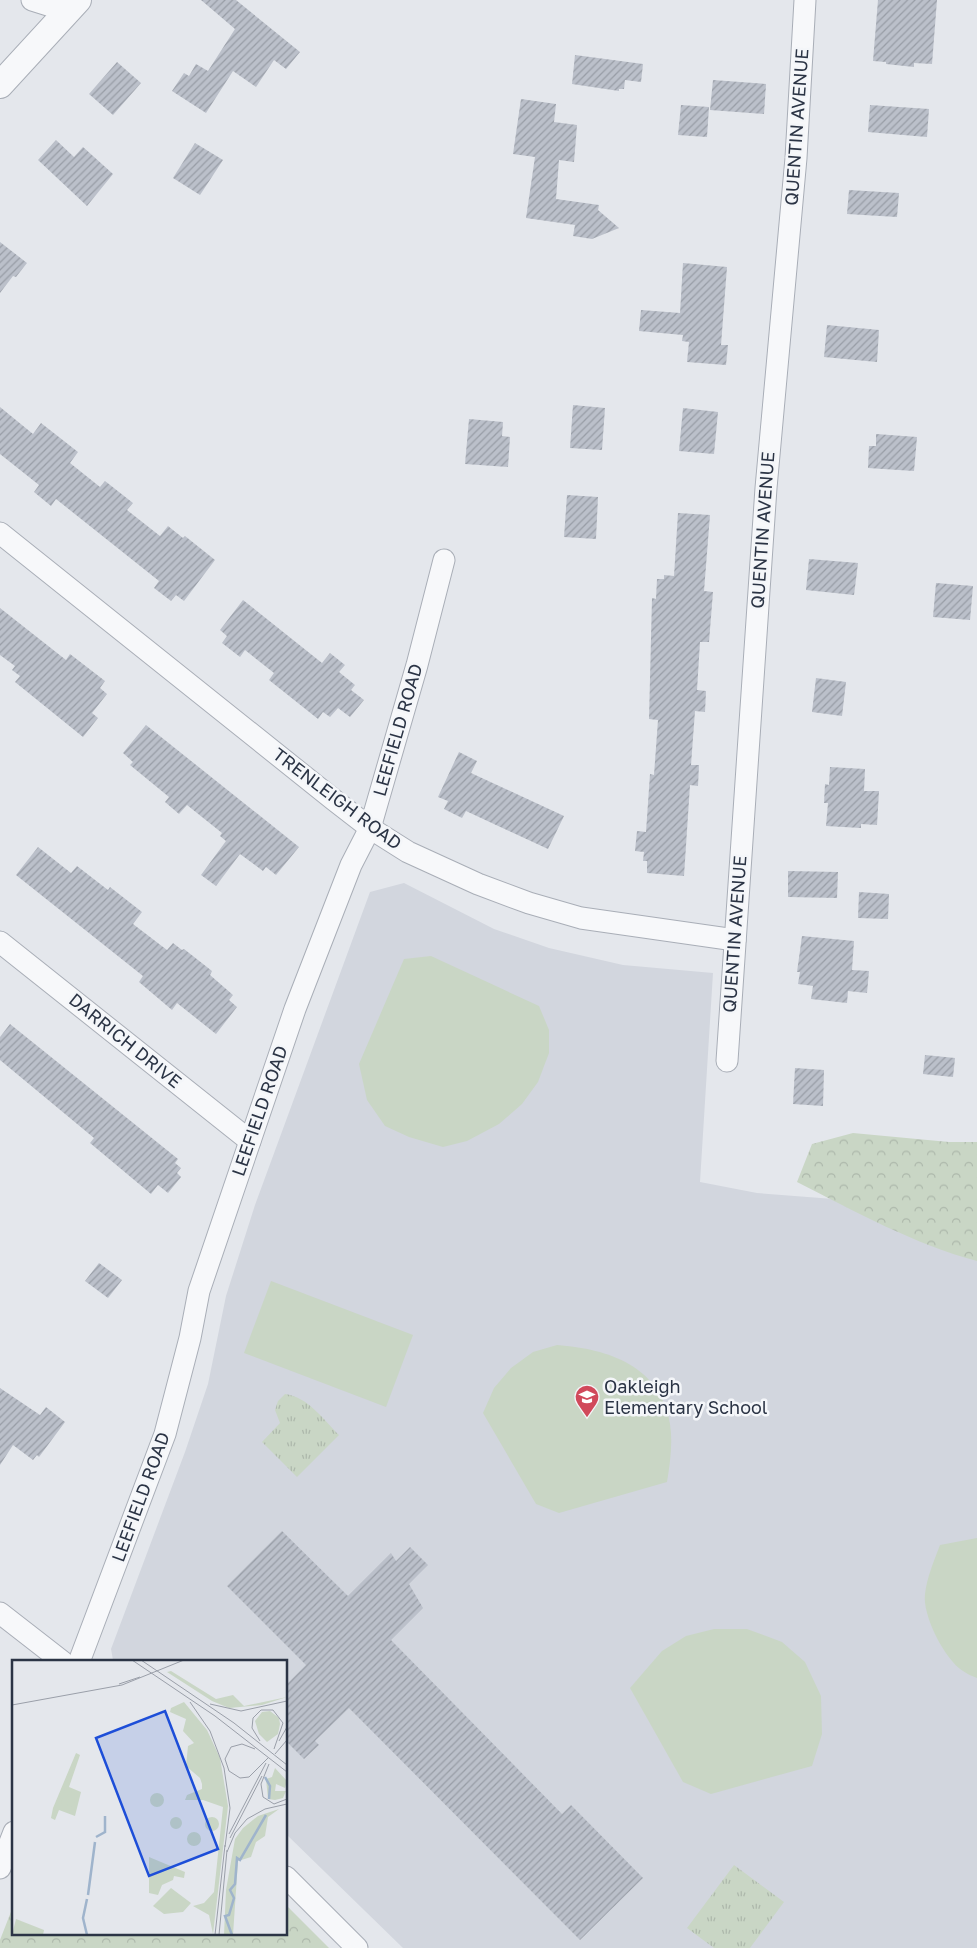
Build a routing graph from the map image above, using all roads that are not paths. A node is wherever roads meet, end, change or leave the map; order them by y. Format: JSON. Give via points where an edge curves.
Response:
{"nodes":[{"id":1,"x":32,"y":0,"type":"edge"},
{"id":2,"x":806,"y":0,"type":"edge"},
{"id":3,"x":72,"y":6,"type":"edge"},
{"id":4,"x":0,"y":85,"type":"edge"},
{"id":5,"x":0,"y":533,"type":"edge"},
{"id":6,"x":444,"y":560,"type":"dead end"},
{"id":7,"x":370,"y":828,"type":"junction"},
{"id":8,"x":735,"y":940,"type":"junction"},
{"id":9,"x":0,"y":942,"type":"edge"},
{"id":10,"x":727,"y":1061,"type":"dead end"},
{"id":11,"x":250,"y":1141,"type":"junction"},
{"id":12,"x":0,"y":1613,"type":"edge"},
{"id":13,"x":60,"y":1660,"type":"edge"},
{"id":14,"x":80,"y":1660,"type":"edge"},
{"id":15,"x":12,"y":1837,"type":"edge"},
{"id":16,"x":0,"y":1868,"type":"edge"},
{"id":17,"x":288,"y":1879,"type":"edge"},
{"id":18,"x":357,"y":1948,"type":"edge"}],
"edges":[{"from":1,"to":3,"type":"street"},
{"from":2,"to":8,"type":"street","name":"QUENTIN AVENUE","via":[[796,158],[766,488]]},
{"from":3,"to":4,"type":"street"},
{"from":5,"to":7,"type":"street","name":"TRENLEIGH ROAD"},
{"from":6,"to":7,"type":"street","name":"LEEFIELD ROAD"},
{"from":7,"to":8,"type":"street","name":"TRENLEIGH ROAD","via":[[408,852],[529,903],[582,918]]},
{"from":7,"to":11,"type":"street","name":"LEEFIELD ROAD","via":[[351,865],[295,1009]]},
{"from":8,"to":10,"type":"street","name":"QUENTIN AVENUE"},
{"from":9,"to":11,"type":"street","name":"DARRICH DRIVE"},
{"from":11,"to":14,"type":"street","name":"LEEFIELD ROAD","via":[[199,1291],[165,1434]]},
{"from":12,"to":13,"type":"street"},
{"from":15,"to":16,"type":"street"},
{"from":17,"to":18,"type":"street"}]}
